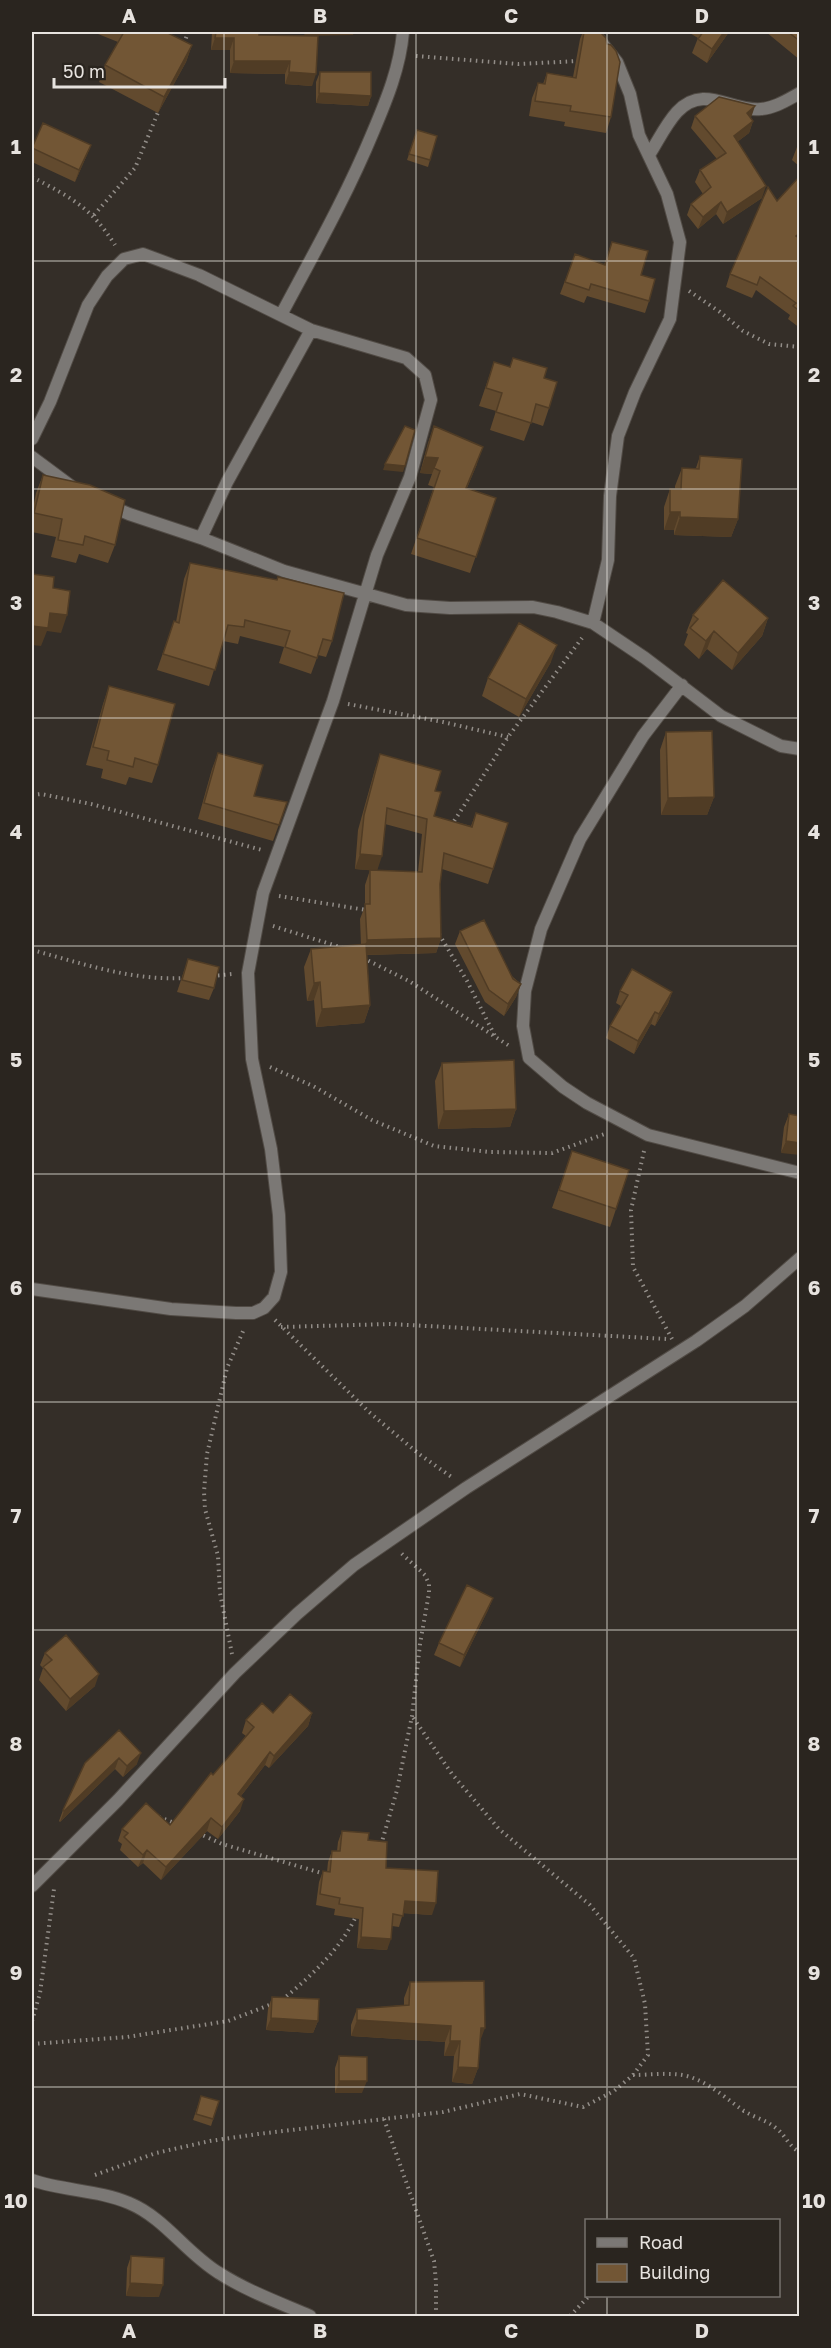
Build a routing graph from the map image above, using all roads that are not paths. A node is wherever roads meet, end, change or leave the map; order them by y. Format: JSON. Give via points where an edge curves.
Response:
{"nodes":[{"id":1,"x":403,"y":32,"type":"edge"},
{"id":2,"x":593,"y":32,"type":"edge"},
{"id":3,"x":800,"y":93,"type":"edge"},
{"id":4,"x":649,"y":154,"type":"junction"},
{"id":5,"x":281,"y":315,"type":"junction"},
{"id":6,"x":311,"y":330,"type":"junction"},
{"id":7,"x":32,"y":439,"type":"edge"},
{"id":8,"x":32,"y":457,"type":"edge"},
{"id":9,"x":80,"y":491,"type":"edge"},
{"id":10,"x":98,"y":501,"type":"edge"},
{"id":11,"x":201,"y":538,"type":"junction"},
{"id":12,"x":365,"y":593,"type":"junction"},
{"id":13,"x":593,"y":623,"type":"junction"},
{"id":14,"x":682,"y":685,"type":"junction"},
{"id":15,"x":800,"y":749,"type":"edge"},
{"id":16,"x":800,"y":1173,"type":"edge"},
{"id":17,"x":800,"y":1258,"type":"edge"},
{"id":18,"x":32,"y":1289,"type":"edge"},
{"id":19,"x":32,"y":1886,"type":"edge"},
{"id":20,"x":32,"y":2180,"type":"edge"},
{"id":21,"x":310,"y":2316,"type":"edge"}],
"edges":[{"from":1,"to":5,"type":"street","via":[[401,55],[387,98],[357,170]]},
{"from":2,"to":4,"type":"street","via":[[617,62],[630,94],[639,135]]},
{"from":3,"to":4,"type":"street","via":[[779,105],[758,110],[702,98],[691,102],[678,111]]},
{"from":4,"to":13,"type":"street","via":[[667,194],[680,242],[676,283],[670,319],[618,436],[610,496],[608,560]]},
{"from":5,"to":6,"type":"street"},
{"from":5,"to":7,"type":"street","via":[[200,275],[143,254],[124,259],[88,305]]},
{"from":6,"to":11,"type":"street","via":[[227,482]]},
{"from":6,"to":12,"type":"street","via":[[406,358],[425,375],[431,400],[410,477]]},
{"from":8,"to":9,"type":"street"},
{"from":10,"to":11,"type":"street"},
{"from":11,"to":12,"type":"street","via":[[284,571]]},
{"from":12,"to":13,"type":"street","via":[[406,605],[533,607]]},
{"from":12,"to":18,"type":"street","via":[[333,701],[263,893],[248,973],[252,1059],[271,1149],[280,1242],[279,1281],[274,1298],[258,1310],[171,1308]]},
{"from":13,"to":14,"type":"street"},
{"from":14,"to":15,"type":"street","via":[[721,716],[781,746]]},
{"from":14,"to":16,"type":"street","via":[[643,736],[580,839],[542,928],[525,991],[524,1026],[529,1058],[586,1103],[648,1135]]},
{"from":17,"to":19,"type":"street","via":[[746,1306],[696,1341],[466,1488],[354,1565],[235,1673]]},
{"from":20,"to":21,"type":"street","via":[[128,2202],[155,2216],[219,2274]]}]}
